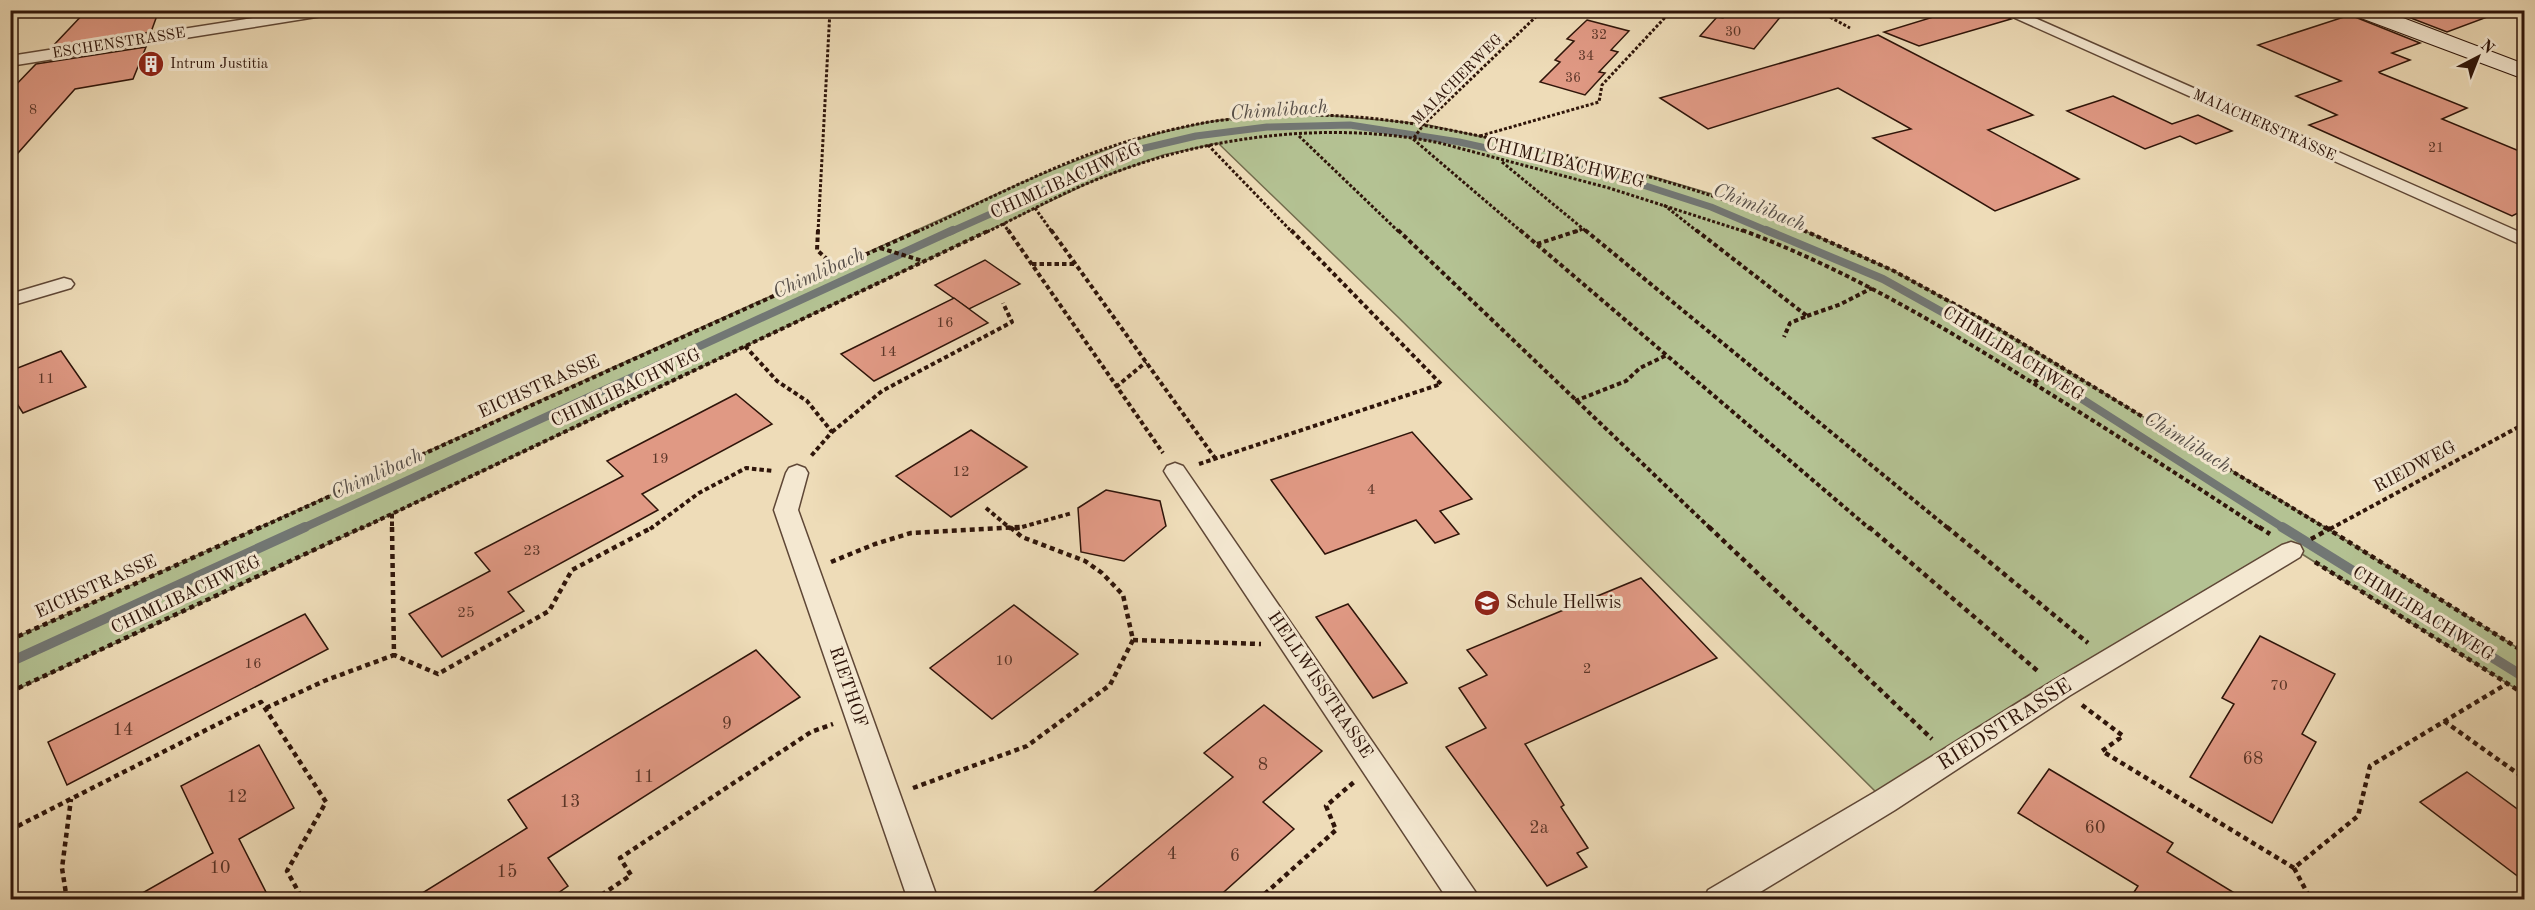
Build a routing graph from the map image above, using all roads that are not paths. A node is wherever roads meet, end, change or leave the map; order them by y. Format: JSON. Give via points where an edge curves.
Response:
{"nodes":[{"id":1,"x":335,"y":10,"type":"edge"},
{"id":2,"x":2004,"y":10,"type":"edge"},
{"id":3,"x":2361,"y":10,"type":"edge"},
{"id":4,"x":10,"y":61,"type":"edge"},
{"id":5,"x":2524,"y":72,"type":"edge"},
{"id":6,"x":2524,"y":241,"type":"edge"},
{"id":7,"x":64,"y":284,"type":"dead end"},
{"id":8,"x":10,"y":300,"type":"edge"},
{"id":9,"x":1175,"y":471,"type":"road end"},
{"id":10,"x":797,"y":473,"type":"road end"},
{"id":11,"x":2293,"y":549,"type":"road end"},
{"id":12,"x":923,"y":900,"type":"edge"},
{"id":13,"x":1466,"y":900,"type":"edge"},
{"id":14,"x":1719,"y":900,"type":"edge"}],
"edges":[{"from":1,"to":4,"type":"street","name":"ESCHENSTRASSE"},
{"from":2,"to":6,"type":"street","name":"MAIACHERSTRASSE"},
{"from":3,"to":5,"type":"main road"},
{"from":7,"to":8,"type":"street"},
{"from":9,"to":13,"type":"street","name":"HELLWISSTRASSE"},
{"from":10,"to":12,"type":"street","name":"RIETHOF","via":[[786,510]]},
{"from":11,"to":14,"type":"street","name":"RIEDSTRASSE"}]}
